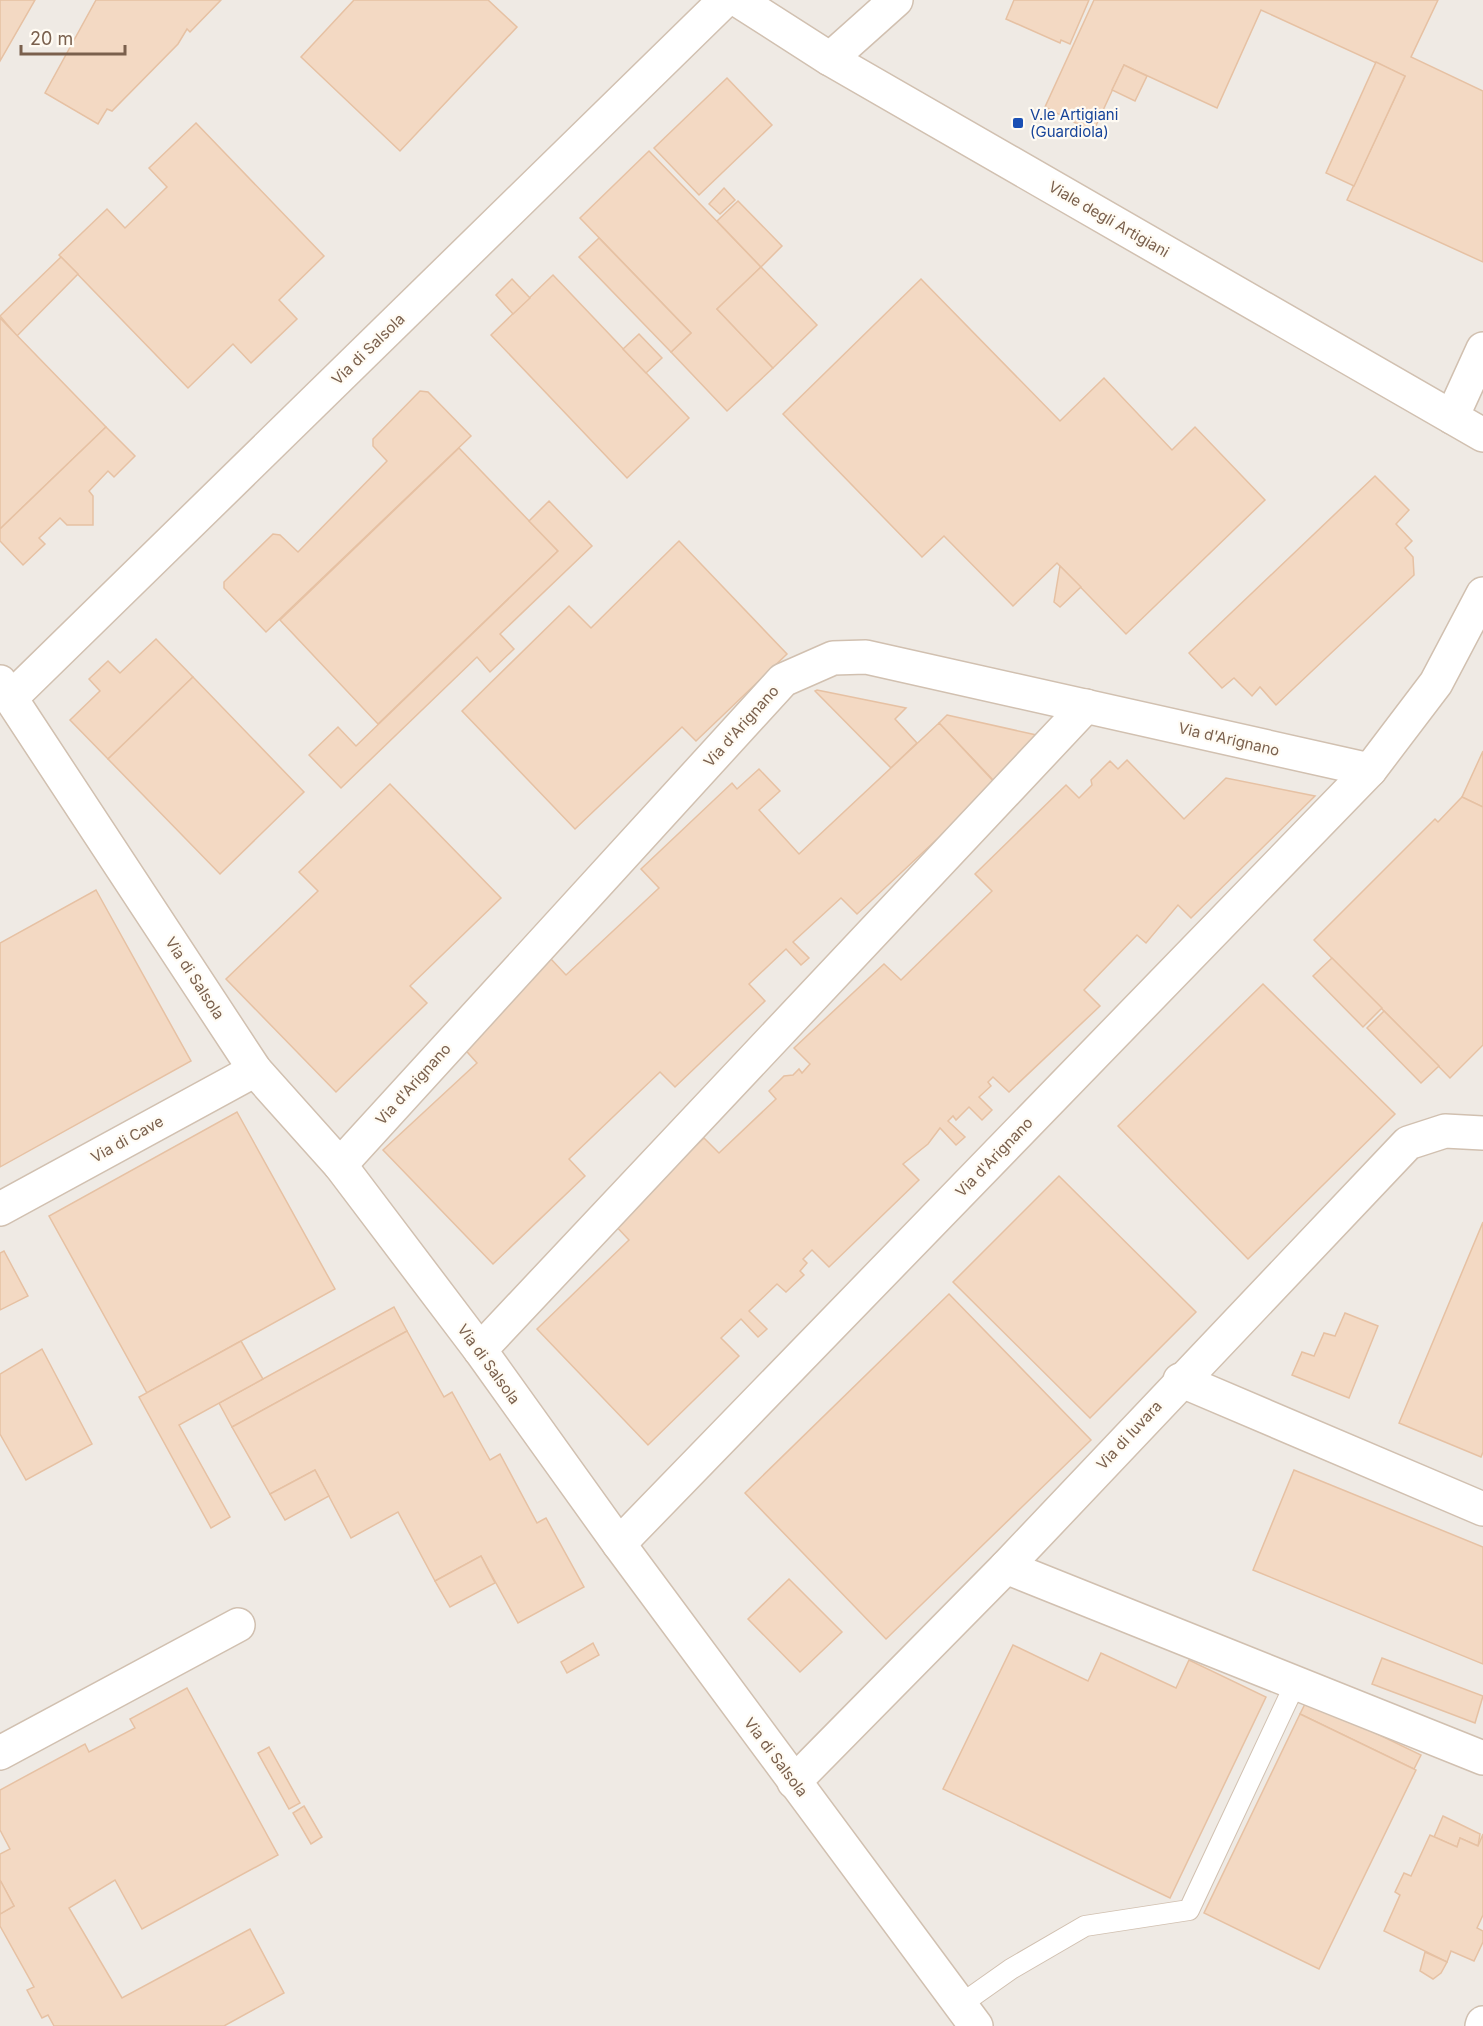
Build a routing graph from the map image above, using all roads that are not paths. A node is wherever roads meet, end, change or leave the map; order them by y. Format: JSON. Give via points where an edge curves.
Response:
{"nodes":[{"id":1,"x":724,"y":0,"type":"edge"},
{"id":2,"x":738,"y":0,"type":"edge"},
{"id":3,"x":896,"y":0,"type":"edge"},
{"id":4,"x":830,"y":58,"type":"junction"},
{"id":5,"x":1483,"y":349,"type":"edge"},
{"id":6,"x":1452,"y":417,"type":"junction"},
{"id":7,"x":1483,"y":435,"type":"edge"},
{"id":8,"x":1483,"y":594,"type":"edge"},
{"id":9,"x":6,"y":690,"type":"edge"},
{"id":10,"x":1086,"y":706,"type":"junction"},
{"id":11,"x":1370,"y":771,"type":"junction"},
{"id":12,"x":255,"y":1070,"type":"junction"},
{"id":13,"x":1483,"y":1133,"type":"edge"},
{"id":14,"x":340,"y":1165,"type":"junction"},
{"id":15,"x":0,"y":1209,"type":"edge"},
{"id":16,"x":480,"y":1350,"type":"junction"},
{"id":17,"x":1180,"y":1380,"type":"junction"},
{"id":18,"x":1483,"y":1509,"type":"edge"},
{"id":19,"x":618,"y":1545,"type":"junction"},
{"id":20,"x":1006,"y":1567,"type":"junction"},
{"id":21,"x":238,"y":1625,"type":"dead end"},
{"id":22,"x":1296,"y":1682,"type":"junction"},
{"id":23,"x":0,"y":1753,"type":"edge"},
{"id":24,"x":1483,"y":1758,"type":"edge"},
{"id":25,"x":794,"y":1782,"type":"junction"},
{"id":26,"x":968,"y":2015,"type":"edge"}],
"edges":[{"from":1,"to":9,"type":"street","name":"Via di Salsola"},
{"from":2,"to":4,"type":"street","name":"Viale degli Artigiani"},
{"from":3,"to":4,"type":"street"},
{"from":4,"to":6,"type":"street","name":"Viale degli Artigiani"},
{"from":5,"to":6,"type":"street"},
{"from":6,"to":7,"type":"street","name":"Viale degli Artigiani"},
{"from":8,"to":11,"type":"street","name":"Via d'Arignano","via":[[1436,683]]},
{"from":9,"to":12,"type":"street","name":"Via di Salsola"},
{"from":10,"to":11,"type":"street","name":"Via d'Arignano"},
{"from":10,"to":14,"type":"street","name":"Via d'Arignano","via":[[866,657],[834,658],[783,680]]},
{"from":10,"to":16,"type":"street"},
{"from":11,"to":19,"type":"street","name":"Via d'Arignano"},
{"from":12,"to":14,"type":"street","name":"Via di Salsola"},
{"from":12,"to":15,"type":"street","name":"Via di Cave"},
{"from":13,"to":17,"type":"street","name":"Via di Iuvara","via":[[1445,1131],[1408,1143]]},
{"from":14,"to":16,"type":"street","name":"Via di Salsola"},
{"from":16,"to":19,"type":"street","name":"Via di Salsola"},
{"from":17,"to":18,"type":"street"},
{"from":17,"to":20,"type":"street","name":"Via di Iuvara"},
{"from":19,"to":25,"type":"street","name":"Via di Salsola"},
{"from":20,"to":22,"type":"street"},
{"from":20,"to":25,"type":"street","name":"Via di Iuvara"},
{"from":21,"to":23,"type":"street"},
{"from":22,"to":24,"type":"street"},
{"from":22,"to":26,"type":"lane","via":[[1190,1910],[1085,1926],[1011,1969]]},
{"from":25,"to":26,"type":"street","name":"Via di Salsola"}]}
